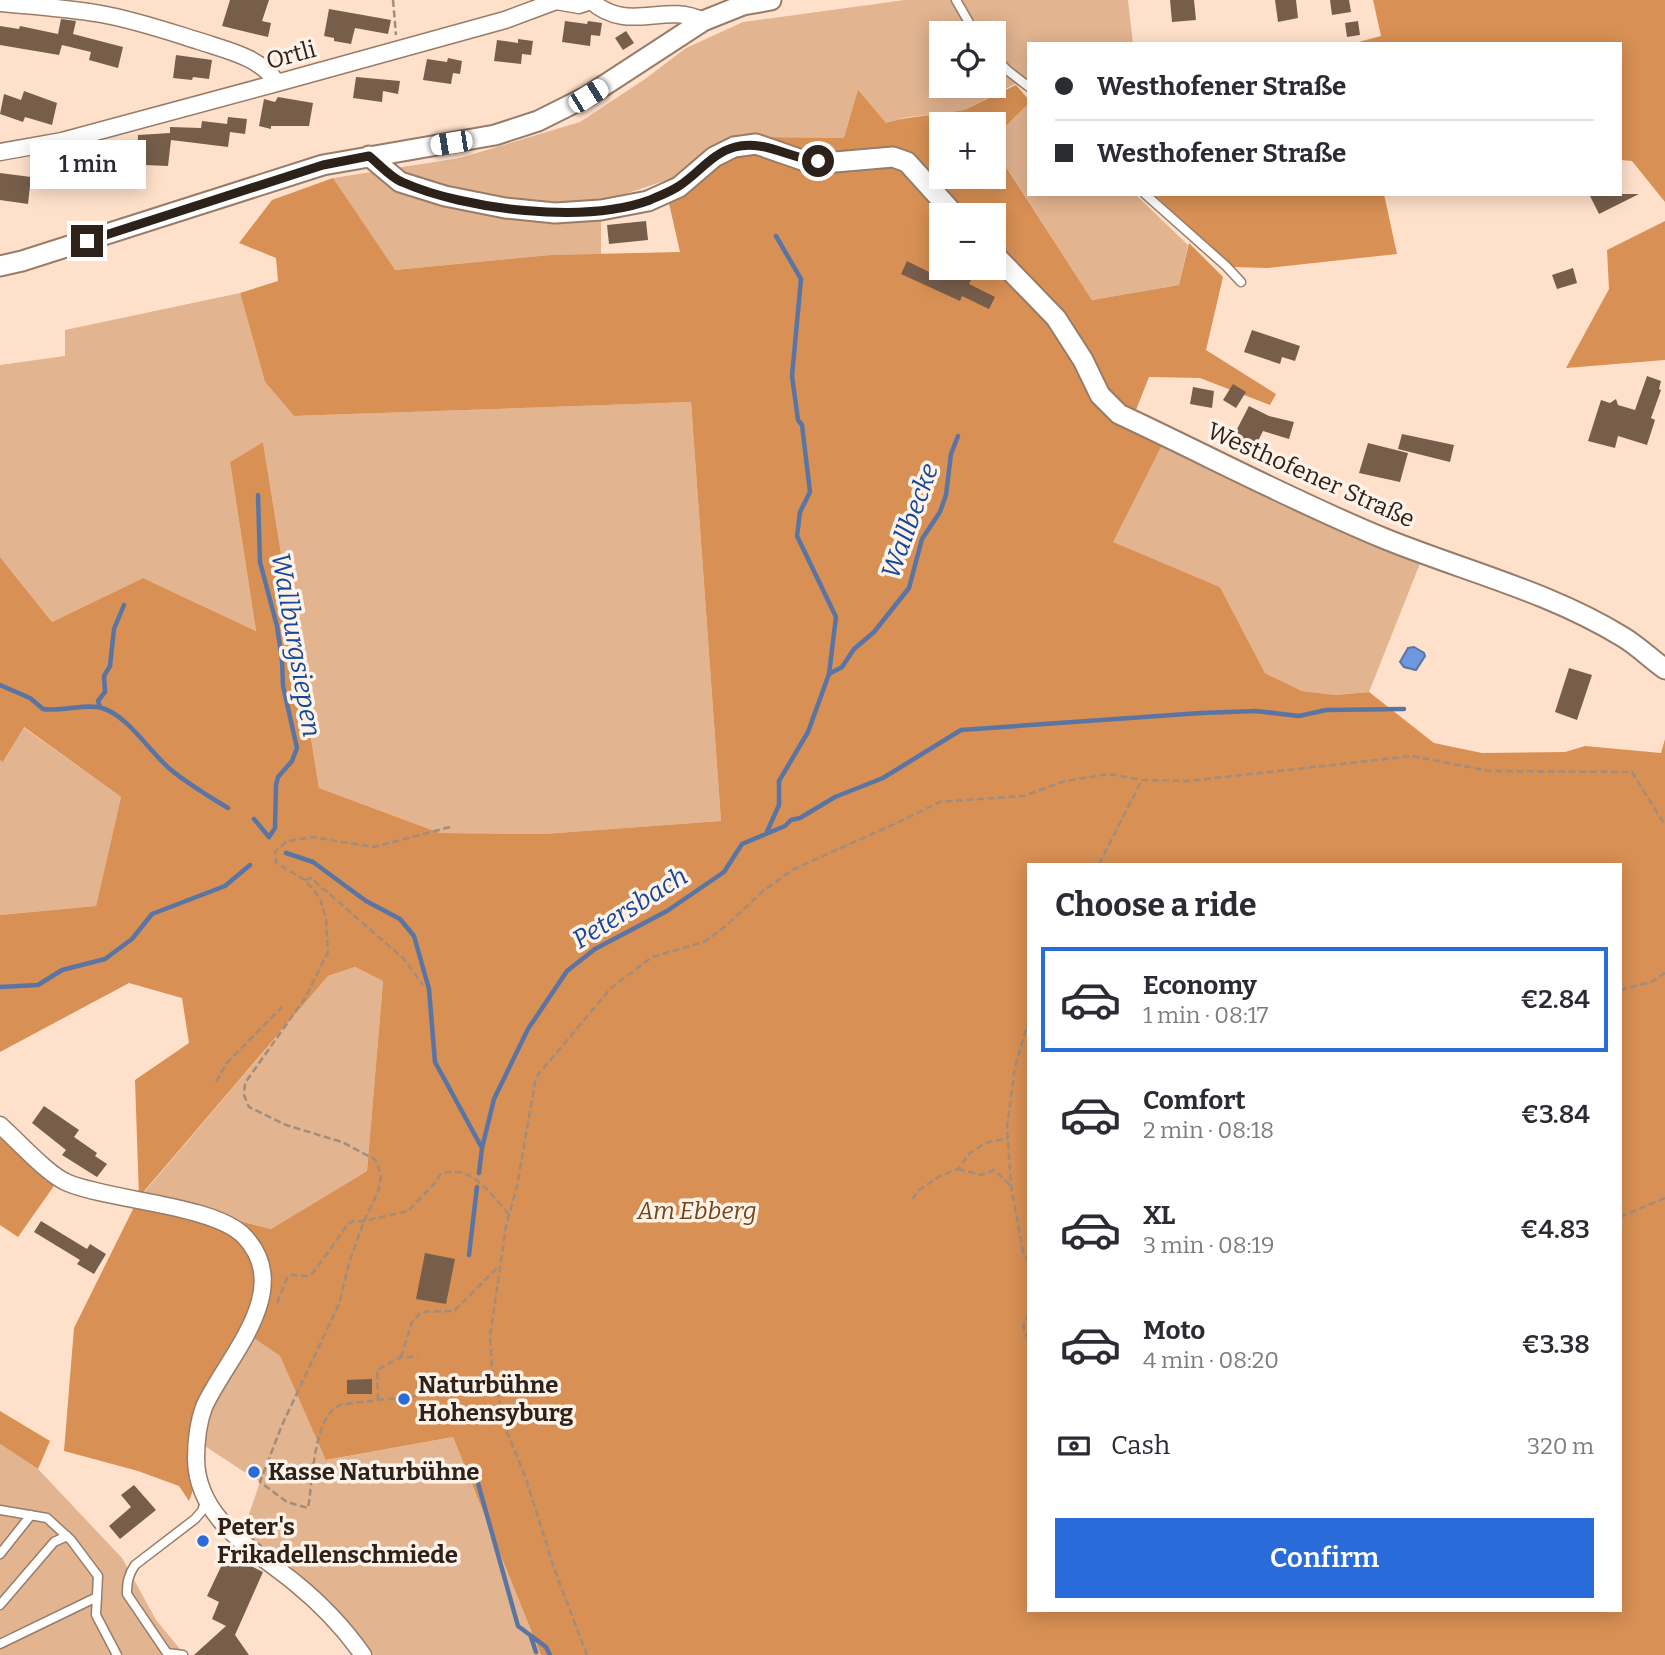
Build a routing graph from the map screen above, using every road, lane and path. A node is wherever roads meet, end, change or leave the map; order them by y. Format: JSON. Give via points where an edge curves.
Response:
{"nodes":[{"id":1,"x":393,"y":0,"type":"edge"},
{"id":2,"x":771,"y":0,"type":"edge"},
{"id":3,"x":956,"y":0,"type":"edge"},
{"id":4,"x":593,"y":2,"type":"edge"},
{"id":5,"x":0,"y":3,"type":"edge"},
{"id":6,"x":703,"y":21,"type":"junction"},
{"id":7,"x":968,"y":21,"type":"edge"},
{"id":8,"x":396,"y":33,"type":"dead end"},
{"id":9,"x":1006,"y":69,"type":"edge"},
{"id":10,"x":277,"y":83,"type":"junction"},
{"id":11,"x":1027,"y":85,"type":"edge"},
{"id":12,"x":0,"y":152,"type":"edge"},
{"id":13,"x":369,"y":156,"type":"junction"},
{"id":14,"x":1147,"y":196,"type":"edge"},
{"id":15,"x":944,"y":203,"type":"edge"},
{"id":16,"x":0,"y":265,"type":"edge"},
{"id":17,"x":1006,"y":266,"type":"edge"},
{"id":18,"x":1241,"y":282,"type":"dead end"},
{"id":19,"x":1665,"y":669,"type":"edge"},
{"id":20,"x":1142,"y":780,"type":"junction"},
{"id":21,"x":1665,"y":825,"type":"edge"},
{"id":22,"x":450,"y":827,"type":"dead end"},
{"id":23,"x":1100,"y":863,"type":"edge"},
{"id":24,"x":305,"y":880,"type":"junction"},
{"id":25,"x":1665,"y":973,"type":"edge"},
{"id":26,"x":423,"y":985,"type":"dead end"},
{"id":27,"x":1622,"y":989,"type":"edge"},
{"id":28,"x":282,"y":1007,"type":"dead end"},
{"id":29,"x":1027,"y":1025,"type":"edge"},
{"id":30,"x":216,"y":1082,"type":"dead end"},
{"id":31,"x":0,"y":1125,"type":"edge"},
{"id":32,"x":1008,"y":1138,"type":"junction"},
{"id":33,"x":958,"y":1169,"type":"junction"},
{"id":34,"x":1011,"y":1186,"type":"junction"},
{"id":35,"x":1665,"y":1198,"type":"edge"},
{"id":36,"x":912,"y":1199,"type":"dead end"},
{"id":37,"x":509,"y":1214,"type":"junction"},
{"id":38,"x":1622,"y":1216,"type":"edge"},
{"id":39,"x":364,"y":1221,"type":"junction"},
{"id":40,"x":1027,"y":1259,"type":"edge"},
{"id":41,"x":499,"y":1265,"type":"junction"},
{"id":42,"x":275,"y":1307,"type":"dead end"},
{"id":43,"x":1027,"y":1318,"type":"edge"},
{"id":44,"x":1027,"y":1337,"type":"edge"},
{"id":45,"x":401,"y":1357,"type":"junction"},
{"id":46,"x":418,"y":1357,"type":"dead end"},
{"id":47,"x":426,"y":1395,"type":"dead end"},
{"id":48,"x":378,"y":1400,"type":"junction"},
{"id":49,"x":206,"y":1499,"type":"junction"},
{"id":50,"x":0,"y":1510,"type":"edge"},
{"id":51,"x":31,"y":1515,"type":"junction"},
{"id":52,"x":67,"y":1536,"type":"junction"},
{"id":53,"x":0,"y":1554,"type":"edge"},
{"id":54,"x":97,"y":1597,"type":"junction"},
{"id":55,"x":0,"y":1605,"type":"edge"},
{"id":56,"x":0,"y":1643,"type":"edge"},
{"id":57,"x":164,"y":1654,"type":"edge"},
{"id":58,"x":117,"y":1655,"type":"edge"},
{"id":59,"x":183,"y":1655,"type":"edge"},
{"id":60,"x":363,"y":1655,"type":"edge"},
{"id":61,"x":587,"y":1655,"type":"edge"}],
"edges":[{"from":1,"to":8,"type":"path"},
{"from":2,"to":6,"type":"street"},
{"from":3,"to":7,"type":"lane"},
{"from":4,"to":6,"type":"street","name":"Ortli","via":[[623,16],[679,13]]},
{"from":4,"to":10,"type":"street","name":"Ortli","via":[[556,1],[505,20]]},
{"from":5,"to":10,"type":"street","via":[[139,22],[232,51],[259,64]]},
{"from":6,"to":13,"type":"street","via":[[588,96],[538,121],[495,135]]},
{"from":9,"to":11,"type":"lane"},
{"from":10,"to":12,"type":"street","name":"Ortli","via":[[62,141]]},
{"from":13,"to":15,"type":"street","via":[[400,182],[445,196],[555,213],[648,201],[679,187],[714,157],[734,147],[756,144],[802,160],[893,157],[907,162]]},
{"from":13,"to":16,"type":"street","via":[[323,165]]},
{"from":14,"to":18,"type":"lane"},
{"from":17,"to":19,"type":"street","name":"Westhofener Straße","via":[[1056,318],[1100,395],[1119,414],[1314,508],[1577,611],[1626,638]]},
{"from":20,"to":21,"type":"path","via":[[1188,781],[1412,756],[1489,771],[1632,772]]},
{"from":20,"to":23,"type":"path"},
{"from":20,"to":37,"type":"path","via":[[1109,774],[1065,781],[1024,796],[940,802],[794,869],[704,942],[652,957],[611,988],[536,1077]]},
{"from":22,"to":24,"type":"path","via":[[374,847],[312,837],[287,841],[275,852],[276,863]]},
{"from":24,"to":26,"type":"path","via":[[311,877],[404,959]]},
{"from":24,"to":39,"type":"path","via":[[320,898],[328,952],[305,998],[245,1083],[244,1095],[249,1107],[261,1114],[342,1142],[376,1160],[381,1176],[378,1192]]},
{"from":25,"to":27,"type":"path","via":[[1651,982]]},
{"from":28,"to":30,"type":"path","via":[[227,1063]]},
{"from":29,"to":32,"type":"path","via":[[1014,1067]]},
{"from":31,"to":49,"type":"street","via":[[65,1182],[213,1217],[238,1229],[247,1239],[262,1274],[262,1289],[253,1323],[213,1390],[199,1424],[197,1479]]},
{"from":32,"to":33,"type":"path","via":[[985,1143]]},
{"from":32,"to":34,"type":"path"},
{"from":33,"to":34,"type":"path","via":[[981,1175],[994,1170]]},
{"from":33,"to":36,"type":"path","via":[[940,1176]]},
{"from":34,"to":40,"type":"path"},
{"from":35,"to":38,"type":"path"},
{"from":37,"to":39,"type":"path","via":[[472,1175],[449,1171],[440,1174],[408,1211]]},
{"from":37,"to":41,"type":"path"},
{"from":39,"to":42,"type":"path","via":[[348,1224],[313,1273],[287,1278]]},
{"from":39,"to":48,"type":"path","via":[[339,1304],[260,1482],[288,1502],[308,1508],[319,1433],[331,1410]]},
{"from":41,"to":45,"type":"path","via":[[454,1311],[421,1312],[412,1322]]},
{"from":41,"to":61,"type":"path","via":[[490,1336],[498,1399]]},
{"from":43,"to":44,"type":"path","via":[[1023,1326]]},
{"from":45,"to":46,"type":"path"},
{"from":45,"to":48,"type":"path","via":[[377,1370]]},
{"from":47,"to":48,"type":"path"},
{"from":49,"to":57,"type":"lane","via":[[195,1519],[135,1565],[127,1583],[127,1594]]},
{"from":49,"to":60,"type":"street","via":[[227,1528],[306,1592]]},
{"from":50,"to":51,"type":"lane"},
{"from":51,"to":52,"type":"lane","via":[[47,1518]]},
{"from":51,"to":53,"type":"lane"},
{"from":52,"to":54,"type":"lane","via":[[99,1576]]},
{"from":52,"to":55,"type":"lane","via":[[54,1542]]},
{"from":54,"to":56,"type":"lane"},
{"from":54,"to":58,"type":"lane","via":[[96,1615]]},
{"from":57,"to":59,"type":"lane"}]}
